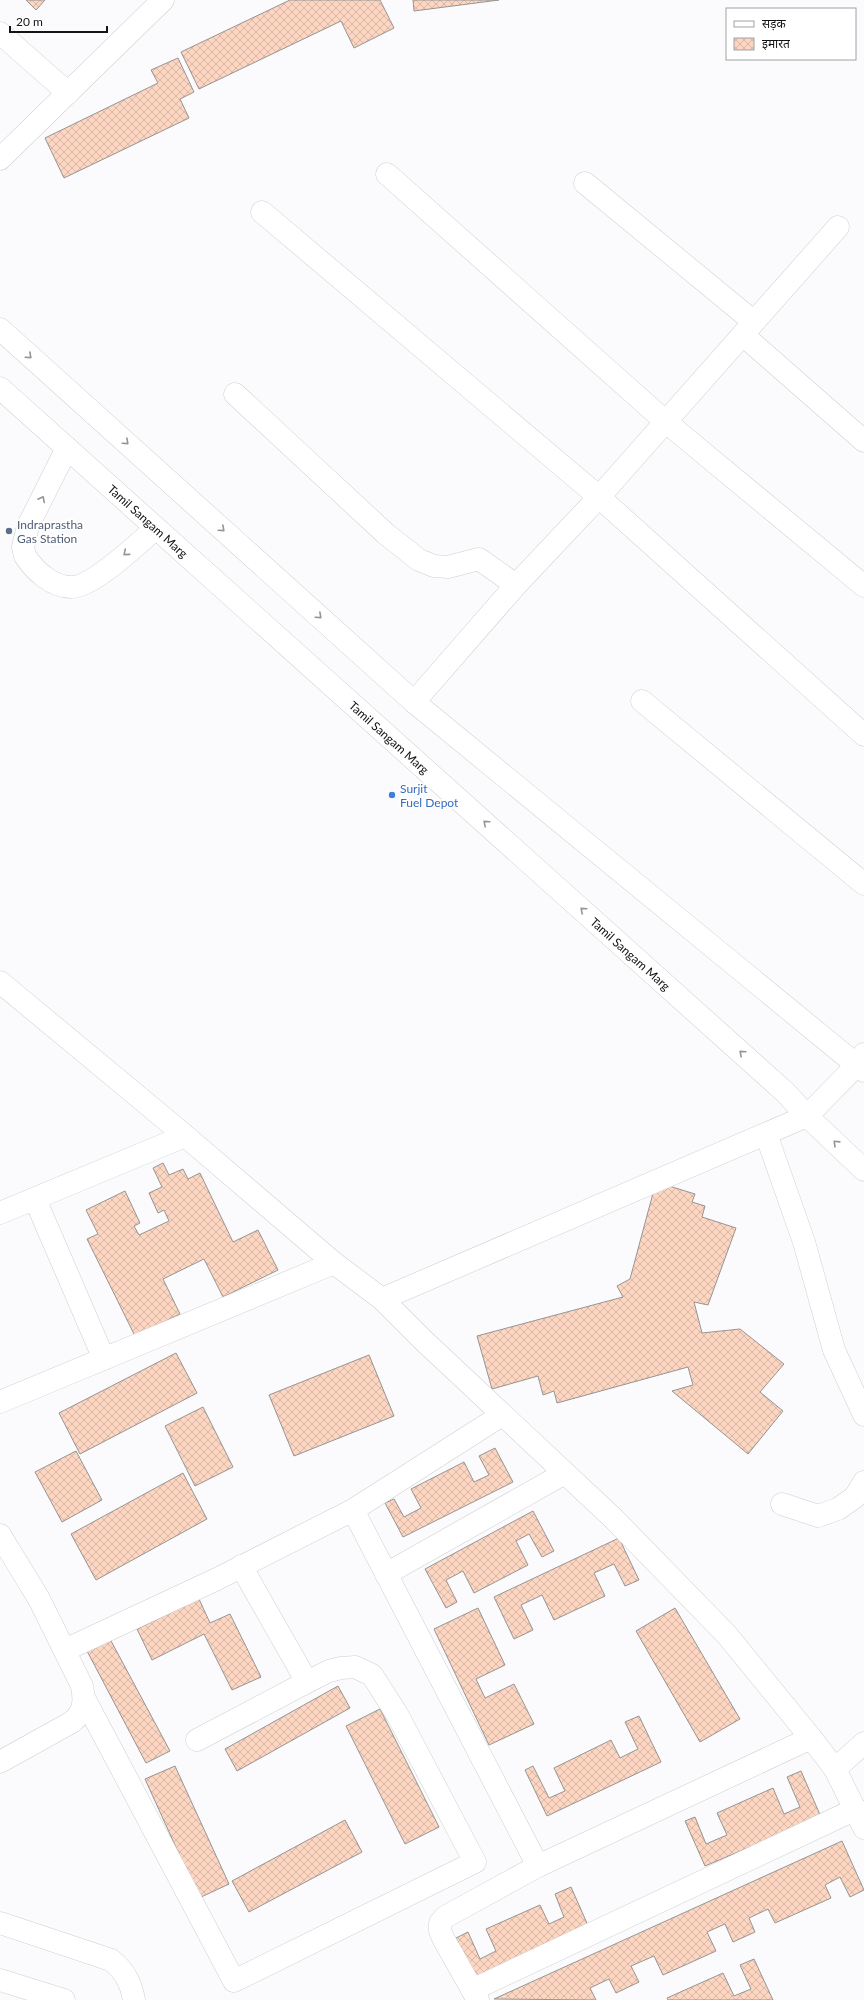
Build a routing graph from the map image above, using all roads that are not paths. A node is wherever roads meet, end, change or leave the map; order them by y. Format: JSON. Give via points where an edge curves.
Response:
{"nodes":[{"id":1,"x":163,"y":0,"type":"edge"},
{"id":2,"x":0,"y":33,"type":"edge"},
{"id":3,"x":68,"y":93,"type":"junction"},
{"id":4,"x":0,"y":159,"type":"edge"},
{"id":5,"x":386,"y":174,"type":"dead end"},
{"id":6,"x":585,"y":183,"type":"dead end"},
{"id":7,"x":262,"y":212,"type":"dead end"},
{"id":8,"x":838,"y":228,"type":"dead end"},
{"id":9,"x":0,"y":329,"type":"edge"},
{"id":10,"x":749,"y":329,"type":"junction"},
{"id":11,"x":0,"y":388,"type":"edge"},
{"id":12,"x":235,"y":394,"type":"dead end"},
{"id":13,"x":666,"y":422,"type":"junction"},
{"id":14,"x":864,"y":442,"type":"edge"},
{"id":15,"x":67,"y":448,"type":"junction"},
{"id":16,"x":599,"y":497,"type":"junction"},
{"id":17,"x":156,"y":528,"type":"junction"},
{"id":18,"x":516,"y":585,"type":"junction"},
{"id":19,"x":864,"y":586,"type":"edge"},
{"id":20,"x":414,"y":702,"type":"junction"},
{"id":21,"x":642,"y":702,"type":"dead end"},
{"id":22,"x":864,"y":735,"type":"edge"},
{"id":23,"x":864,"y":884,"type":"edge"},
{"id":24,"x":0,"y":982,"type":"edge"},
{"id":25,"x":862,"y":1063,"type":"edge"},
{"id":26,"x":807,"y":1116,"type":"junction"},
{"id":27,"x":766,"y":1134,"type":"junction"},
{"id":28,"x":185,"y":1136,"type":"junction"},
{"id":29,"x":864,"y":1170,"type":"edge"},
{"id":30,"x":35,"y":1199,"type":"junction"},
{"id":31,"x":0,"y":1213,"type":"edge"},
{"id":32,"x":334,"y":1264,"type":"junction"},
{"id":33,"x":382,"y":1299,"type":"junction"},
{"id":34,"x":104,"y":1359,"type":"junction"},
{"id":35,"x":0,"y":1402,"type":"edge"},
{"id":36,"x":864,"y":1414,"type":"edge"},
{"id":37,"x":502,"y":1415,"type":"junction"},
{"id":38,"x":565,"y":1473,"type":"junction"},
{"id":39,"x":864,"y":1482,"type":"edge"},
{"id":40,"x":782,"y":1504,"type":"dead end"},
{"id":41,"x":353,"y":1510,"type":"junction"},
{"id":42,"x":0,"y":1535,"type":"edge"},
{"id":43,"x":241,"y":1566,"type":"junction"},
{"id":44,"x":386,"y":1574,"type":"junction"},
{"id":45,"x":65,"y":1650,"type":"junction"},
{"id":46,"x":307,"y":1682,"type":"junction"},
{"id":47,"x":84,"y":1698,"type":"junction"},
{"id":48,"x":810,"y":1738,"type":"junction"},
{"id":49,"x":198,"y":1740,"type":"dead end"},
{"id":50,"x":864,"y":1743,"type":"edge"},
{"id":51,"x":0,"y":1762,"type":"edge"},
{"id":52,"x":864,"y":1766,"type":"edge"},
{"id":53,"x":835,"y":1770,"type":"junction"},
{"id":54,"x":860,"y":1818,"type":"edge"},
{"id":55,"x":538,"y":1866,"type":"junction"},
{"id":56,"x":0,"y":1923,"type":"edge"},
{"id":57,"x":0,"y":1980,"type":"edge"},
{"id":58,"x":475,"y":1995,"type":"edge"},
{"id":59,"x":64,"y":2000,"type":"edge"},
{"id":60,"x":134,"y":2000,"type":"edge"}],
"edges":[{"from":1,"to":3,"type":"street"},
{"from":2,"to":3,"type":"street"},
{"from":3,"to":4,"type":"street"},
{"from":5,"to":13,"type":"street"},
{"from":6,"to":10,"type":"street"},
{"from":7,"to":16,"type":"street"},
{"from":8,"to":10,"type":"street"},
{"from":9,"to":20,"type":"street","one_way":true},
{"from":10,"to":13,"type":"street"},
{"from":10,"to":14,"type":"street"},
{"from":11,"to":15,"type":"street","name":"Tamil Sangam Marg"},
{"from":12,"to":18,"type":"street","via":[[386,534],[419,560],[443,567],[479,559]]},
{"from":13,"to":16,"type":"street"},
{"from":13,"to":19,"type":"street"},
{"from":15,"to":17,"type":"street","name":"Tamil Sangam Marg"},
{"from":17,"to":15,"type":"street","one_way":true,"via":[[103,572],[84,584],[72,588],[61,586],[38,571],[25,556],[24,536]]},
{"from":16,"to":18,"type":"street"},
{"from":16,"to":22,"type":"street"},
{"from":26,"to":17,"type":"street","name":"Tamil Sangam Marg","one_way":true,"via":[[786,1093]]},
{"from":18,"to":20,"type":"street"},
{"from":20,"to":25,"type":"street"},
{"from":21,"to":23,"type":"street"},
{"from":24,"to":28,"type":"street"},
{"from":25,"to":26,"type":"street"},
{"from":26,"to":27,"type":"street"},
{"from":29,"to":26,"type":"street","name":"Tamil Sangam Marg","one_way":true},
{"from":27,"to":33,"type":"street"},
{"from":27,"to":36,"type":"street","via":[[804,1242],[834,1350]]},
{"from":28,"to":30,"type":"street"},
{"from":28,"to":32,"type":"street"},
{"from":30,"to":31,"type":"street"},
{"from":30,"to":34,"type":"street"},
{"from":32,"to":33,"type":"street"},
{"from":32,"to":34,"type":"street"},
{"from":33,"to":37,"type":"street"},
{"from":34,"to":35,"type":"street"},
{"from":37,"to":38,"type":"street"},
{"from":37,"to":41,"type":"street"},
{"from":38,"to":44,"type":"street"},
{"from":38,"to":48,"type":"street","via":[[614,1518],[727,1635]]},
{"from":39,"to":40,"type":"street","via":[[855,1498],[838,1509],[818,1516]]},
{"from":41,"to":43,"type":"street"},
{"from":41,"to":44,"type":"street"},
{"from":42,"to":45,"type":"street","via":[[39,1599]]},
{"from":43,"to":45,"type":"street"},
{"from":43,"to":46,"type":"street"},
{"from":44,"to":55,"type":"street"},
{"from":45,"to":47,"type":"street","via":[[82,1686]]},
{"from":46,"to":47,"type":"street","via":[[341,1668],[355,1667],[372,1675],[398,1714],[475,1862],[234,1981]]},
{"from":46,"to":49,"type":"street"},
{"from":47,"to":51,"type":"street","via":[[80,1715],[72,1722]]},
{"from":48,"to":53,"type":"street"},
{"from":48,"to":55,"type":"street"},
{"from":50,"to":53,"type":"street"},
{"from":52,"to":53,"type":"street"},
{"from":53,"to":54,"type":"street"},
{"from":54,"to":58,"type":"street"},
{"from":55,"to":58,"type":"street","via":[[440,1923],[443,1938]]},
{"from":56,"to":60,"type":"street","via":[[111,1960],[123,1970]]},
{"from":57,"to":59,"type":"street"}]}
